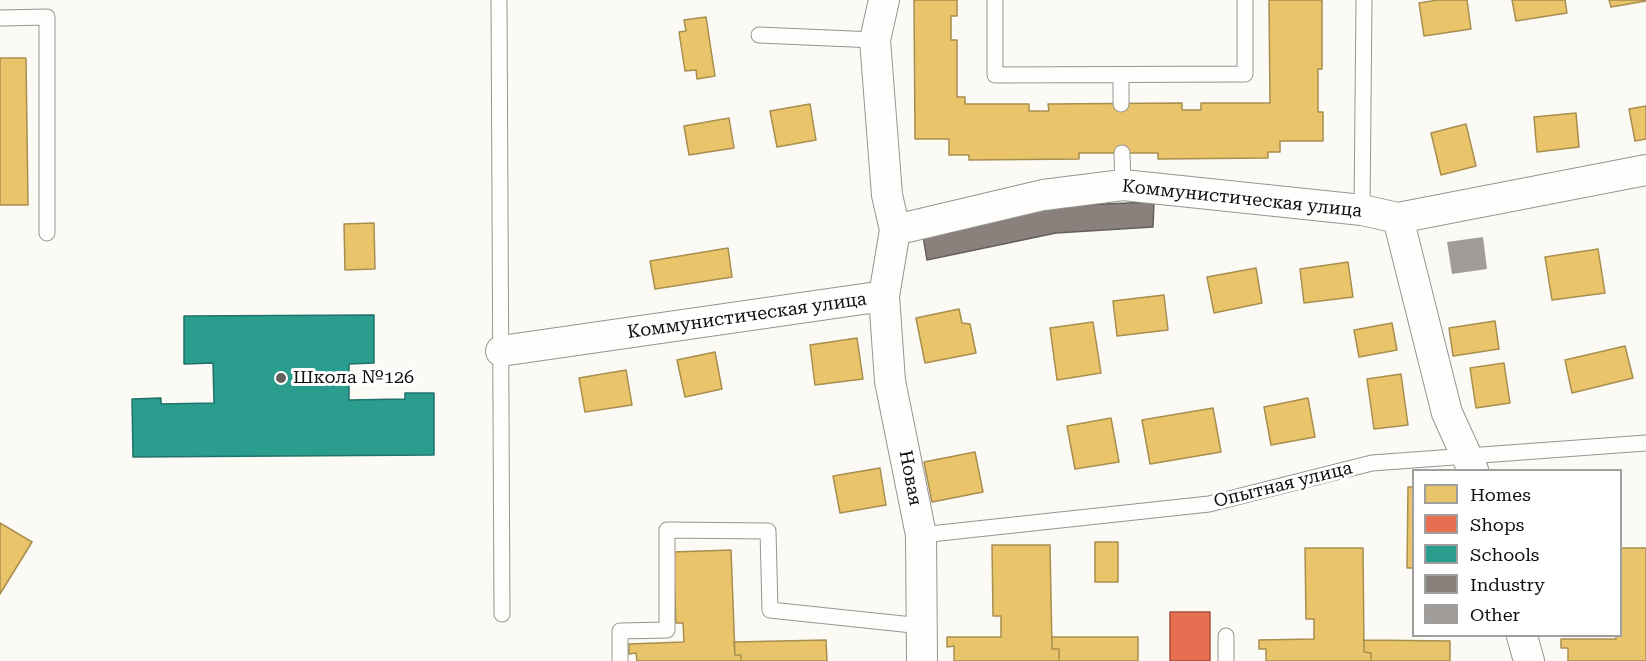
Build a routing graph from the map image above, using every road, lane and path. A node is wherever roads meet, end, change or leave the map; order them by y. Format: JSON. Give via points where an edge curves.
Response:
{"nodes":[{"id":1,"x":499,"y":0,"type":"edge"},
{"id":2,"x":884,"y":0,"type":"edge"},
{"id":3,"x":994,"y":0,"type":"edge"},
{"id":4,"x":1245,"y":0,"type":"edge"},
{"id":5,"x":1364,"y":0,"type":"edge"},
{"id":6,"x":0,"y":18,"type":"edge"},
{"id":7,"x":759,"y":35,"type":"dead end"},
{"id":8,"x":875,"y":40,"type":"junction"},
{"id":9,"x":1120,"y":75,"type":"junction"},
{"id":10,"x":1121,"y":104,"type":"dead end"},
{"id":11,"x":1122,"y":153,"type":"dead end"},
{"id":12,"x":1646,"y":170,"type":"edge"},
{"id":13,"x":1123,"y":185,"type":"junction"},
{"id":14,"x":1362,"y":210,"type":"junction"},
{"id":15,"x":1398,"y":218,"type":"junction"},
{"id":16,"x":895,"y":230,"type":"junction"},
{"id":17,"x":47,"y":234,"type":"dead end"},
{"id":18,"x":885,"y":296,"type":"junction"},
{"id":19,"x":501,"y":351,"type":"junction"},
{"id":20,"x":1646,"y":443,"type":"edge"},
{"id":21,"x":1471,"y":464,"type":"edge"},
{"id":22,"x":921,"y":535,"type":"junction"},
{"id":23,"x":502,"y":614,"type":"dead end"},
{"id":24,"x":922,"y":626,"type":"junction"},
{"id":25,"x":1226,"y":636,"type":"dead end"},
{"id":26,"x":1522,"y":637,"type":"edge"},
{"id":27,"x":620,"y":661,"type":"edge"},
{"id":28,"x":922,"y":661,"type":"edge"},
{"id":29,"x":1226,"y":661,"type":"edge"},
{"id":30,"x":1529,"y":661,"type":"edge"}],
"edges":[{"from":1,"to":19,"type":"lane"},
{"from":2,"to":8,"type":"street"},
{"from":3,"to":9,"type":"lane","via":[[995,75]]},
{"from":4,"to":9,"type":"lane","via":[[1245,74]]},
{"from":5,"to":14,"type":"lane"},
{"from":6,"to":17,"type":"lane","via":[[47,17]]},
{"from":7,"to":8,"type":"lane"},
{"from":8,"to":16,"type":"street","via":[[887,195]]},
{"from":9,"to":10,"type":"lane"},
{"from":11,"to":13,"type":"lane"},
{"from":12,"to":15,"type":"street","name":"Коммунистическая улица"},
{"from":13,"to":14,"type":"street","name":"Коммунистическая улица"},
{"from":13,"to":16,"type":"street","name":"Коммунистическая улица","via":[[1043,195]]},
{"from":14,"to":15,"type":"street","name":"Коммунистическая улица"},
{"from":15,"to":21,"type":"street","via":[[1447,413]]},
{"from":16,"to":18,"type":"street","name":"Коммунистическая улица"},
{"from":18,"to":19,"type":"street","name":"Коммунистическая улица"},
{"from":18,"to":22,"type":"street","name":"Новая","via":[[890,381]]},
{"from":19,"to":23,"type":"lane"},
{"from":20,"to":21,"type":"lane","name":"Опытная улица","via":[[1512,452]]},
{"from":21,"to":22,"type":"lane","name":"Опытная улица","via":[[1372,463],[1209,504]]},
{"from":22,"to":24,"type":"street","name":"Новая"},
{"from":24,"to":27,"type":"lane","via":[[770,610],[768,531],[667,530],[667,630],[620,631]]},
{"from":24,"to":28,"type":"street","name":"Новая"},
{"from":25,"to":29,"type":"lane"},
{"from":26,"to":30,"type":"street"}]}
